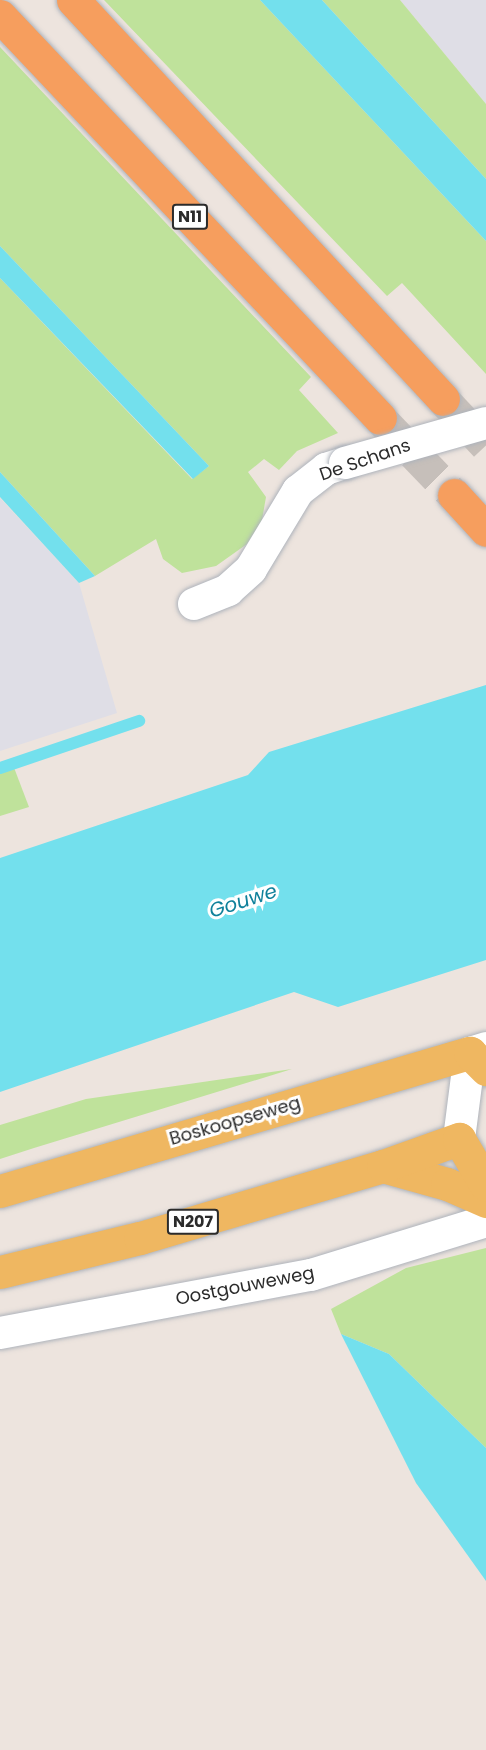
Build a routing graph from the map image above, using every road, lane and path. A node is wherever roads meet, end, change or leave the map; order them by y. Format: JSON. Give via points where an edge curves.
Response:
{"nodes":[{"id":1,"x":73,"y":0,"type":"edge"},
{"id":2,"x":0,"y":16,"type":"edge"},
{"id":3,"x":443,"y":399,"type":"tunnel mouth"},
{"id":4,"x":380,"y":418,"type":"tunnel mouth"},
{"id":5,"x":486,"y":423,"type":"edge"},
{"id":6,"x":454,"y":495,"type":"tunnel mouth"},
{"id":7,"x":486,"y":530,"type":"edge"},
{"id":8,"x":194,"y":603,"type":"dead end"},
{"id":9,"x":481,"y":1057,"type":"edge"},
{"id":10,"x":486,"y":1121,"type":"edge"},
{"id":11,"x":459,"y":1139,"type":"junction"},
{"id":12,"x":383,"y":1166,"type":"junction"},
{"id":13,"x":486,"y":1185,"type":"edge"},
{"id":14,"x":0,"y":1191,"type":"edge"},
{"id":15,"x":486,"y":1201,"type":"edge"},
{"id":16,"x":486,"y":1221,"type":"edge"},
{"id":17,"x":0,"y":1272,"type":"edge"},
{"id":18,"x":0,"y":1333,"type":"edge"}],
"edges":[{"from":1,"to":3,"type":"highway"},
{"from":2,"to":4,"type":"highway","number":"N11"},
{"from":5,"to":8,"type":"street","name":"De Schans","bridge":true,"via":[[326,469],[298,491],[243,576],[228,590]]},
{"from":6,"to":7,"type":"highway"},
{"from":9,"to":11,"type":"street","name":"Boskoopseweg"},
{"from":9,"to":14,"type":"main road","name":"Boskoopseweg"},
{"from":10,"to":11,"type":"street"},
{"from":11,"to":12,"type":"main road","number":"N207"},
{"from":11,"to":13,"type":"main road"},
{"from":12,"to":15,"type":"main road","via":[[447,1184]]},
{"from":12,"to":17,"type":"main road","number":"N207","via":[[140,1238]]},
{"from":16,"to":18,"type":"street","name":"Oostgouweweg","via":[[311,1275]]}]}
